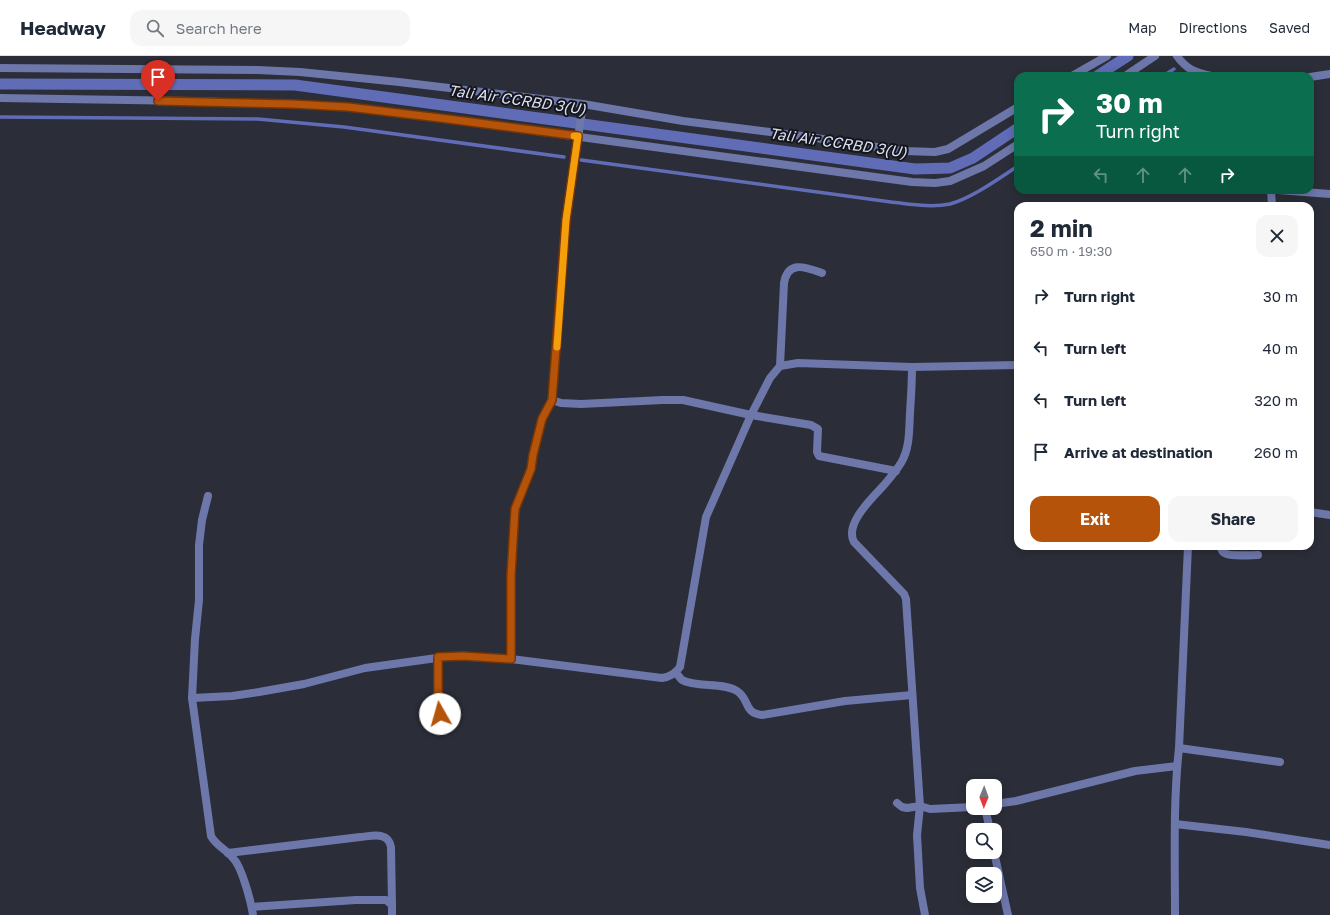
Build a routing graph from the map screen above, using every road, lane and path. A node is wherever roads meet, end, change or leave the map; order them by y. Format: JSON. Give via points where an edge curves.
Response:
{"nodes":[{"id":1,"x":1106,"y":56,"type":"edge"},
{"id":2,"x":1155,"y":56,"type":"edge"},
{"id":3,"x":1177,"y":56,"type":"edge"},
{"id":4,"x":0,"y":68,"type":"edge"},
{"id":5,"x":1079,"y":72,"type":"edge"},
{"id":6,"x":1131,"y":72,"type":"edge"},
{"id":7,"x":1197,"y":72,"type":"edge"},
{"id":8,"x":1330,"y":74,"type":"edge"},
{"id":9,"x":1314,"y":76,"type":"edge"},
{"id":10,"x":0,"y":98,"type":"edge"},
{"id":11,"x":582,"y":108,"type":"junction"},
{"id":12,"x":1014,"y":109,"type":"edge"},
{"id":13,"x":579,"y":132,"type":"junction"},
{"id":14,"x":1014,"y":147,"type":"edge"},
{"id":15,"x":1314,"y":193,"type":"edge"},
{"id":16,"x":1330,"y":194,"type":"edge"},
{"id":17,"x":822,"y":273,"type":"dead end"},
{"id":18,"x":1014,"y":365,"type":"edge"},
{"id":19,"x":780,"y":366,"type":"junction"},
{"id":20,"x":912,"y":366,"type":"junction"},
{"id":21,"x":552,"y":400,"type":"junction"},
{"id":22,"x":750,"y":415,"type":"junction"},
{"id":23,"x":896,"y":471,"type":"junction"},
{"id":24,"x":208,"y":496,"type":"dead end"},
{"id":25,"x":1314,"y":513,"type":"edge"},
{"id":26,"x":1330,"y":515,"type":"edge"},
{"id":27,"x":1188,"y":550,"type":"edge"},
{"id":28,"x":1222,"y":550,"type":"edge"},
{"id":29,"x":1258,"y":555,"type":"dead end"},
{"id":30,"x":438,"y":657,"type":"junction"},
{"id":31,"x":511,"y":659,"type":"junction"},
{"id":32,"x":676,"y":673,"type":"junction"},
{"id":33,"x":912,"y":695,"type":"junction"},
{"id":34,"x":192,"y":698,"type":"junction"},
{"id":35,"x":444,"y":723,"type":"dead end"},
{"id":36,"x":1179,"y":748,"type":"junction"},
{"id":37,"x":1280,"y":762,"type":"dead end"},
{"id":38,"x":1177,"y":766,"type":"junction"},
{"id":39,"x":897,"y":803,"type":"dead end"},
{"id":40,"x":1002,"y":803,"type":"edge"},
{"id":41,"x":920,"y":806,"type":"junction"},
{"id":42,"x":966,"y":807,"type":"edge"},
{"id":43,"x":1175,"y":824,"type":"junction"},
{"id":44,"x":1330,"y":845,"type":"edge"},
{"id":45,"x":228,"y":853,"type":"junction"},
{"id":46,"x":996,"y":859,"type":"edge"},
{"id":47,"x":392,"y":904,"type":"junction"},
{"id":48,"x":252,"y":911,"type":"edge"},
{"id":49,"x":392,"y":915,"type":"edge"},
{"id":50,"x":925,"y":915,"type":"edge"},
{"id":51,"x":1008,"y":915,"type":"edge"},
{"id":52,"x":1175,"y":915,"type":"edge"}],
"edges":[{"from":1,"to":5,"type":"street"},
{"from":2,"to":6,"type":"street"},
{"from":3,"to":7,"type":"street","via":[[1183,64]]},
{"from":4,"to":11,"type":"street","via":[[265,70],[399,82]]},
{"from":8,"to":9,"type":"street"},
{"from":10,"to":13,"type":"street","via":[[276,103],[348,107]]},
{"from":11,"to":12,"type":"street","via":[[922,152],[948,149]]},
{"from":11,"to":13,"type":"street"},
{"from":13,"to":14,"type":"street","via":[[912,182],[935,183],[950,181],[984,166]]},
{"from":13,"to":21,"type":"street","via":[[566,220]]},
{"from":15,"to":16,"type":"street"},
{"from":17,"to":19,"type":"street","via":[[799,267],[787,273],[784,283]]},
{"from":18,"to":20,"type":"street"},
{"from":19,"to":20,"type":"street","via":[[798,362]]},
{"from":19,"to":22,"type":"street","via":[[770,378]]},
{"from":20,"to":23,"type":"street","via":[[909,442],[905,456]]},
{"from":21,"to":22,"type":"street","via":[[581,404],[683,400]]},
{"from":21,"to":31,"type":"street","via":[[542,419],[531,469],[515,509],[511,575]]},
{"from":22,"to":23,"type":"street","via":[[816,427],[819,456]]},
{"from":22,"to":32,"type":"street","via":[[706,517],[682,658]]},
{"from":23,"to":33,"type":"street","via":[[868,502],[852,528],[851,536],[906,599]]},
{"from":24,"to":34,"type":"street","via":[[199,545],[199,600]]},
{"from":25,"to":26,"type":"street"},
{"from":27,"to":36,"type":"street"},
{"from":28,"to":29,"type":"street","via":[[1224,554],[1229,555]]},
{"from":30,"to":31,"type":"street"},
{"from":30,"to":34,"type":"street","via":[[365,668],[304,684],[259,692]]},
{"from":30,"to":35,"type":"lane","via":[[439,705]]},
{"from":31,"to":32,"type":"street","via":[[662,678]]},
{"from":32,"to":33,"type":"street","via":[[683,680],[737,691],[744,697],[749,710],[762,715]]},
{"from":33,"to":41,"type":"street"},
{"from":34,"to":45,"type":"street","via":[[210,829],[214,842]]},
{"from":36,"to":37,"type":"street"},
{"from":36,"to":38,"type":"street"},
{"from":38,"to":40,"type":"street","via":[[1131,772]]},
{"from":38,"to":43,"type":"street"},
{"from":39,"to":41,"type":"street","via":[[902,807]]},
{"from":41,"to":42,"type":"street"},
{"from":41,"to":50,"type":"street","via":[[917,835],[920,888]]},
{"from":43,"to":44,"type":"street"},
{"from":43,"to":52,"type":"street"},
{"from":45,"to":47,"type":"street","via":[[360,837],[386,838],[390,841],[391,847]]},
{"from":45,"to":48,"type":"street","via":[[237,862]]},
{"from":46,"to":51,"type":"street"},
{"from":47,"to":48,"type":"street","via":[[386,900],[356,900]]},
{"from":47,"to":49,"type":"street"}]}
